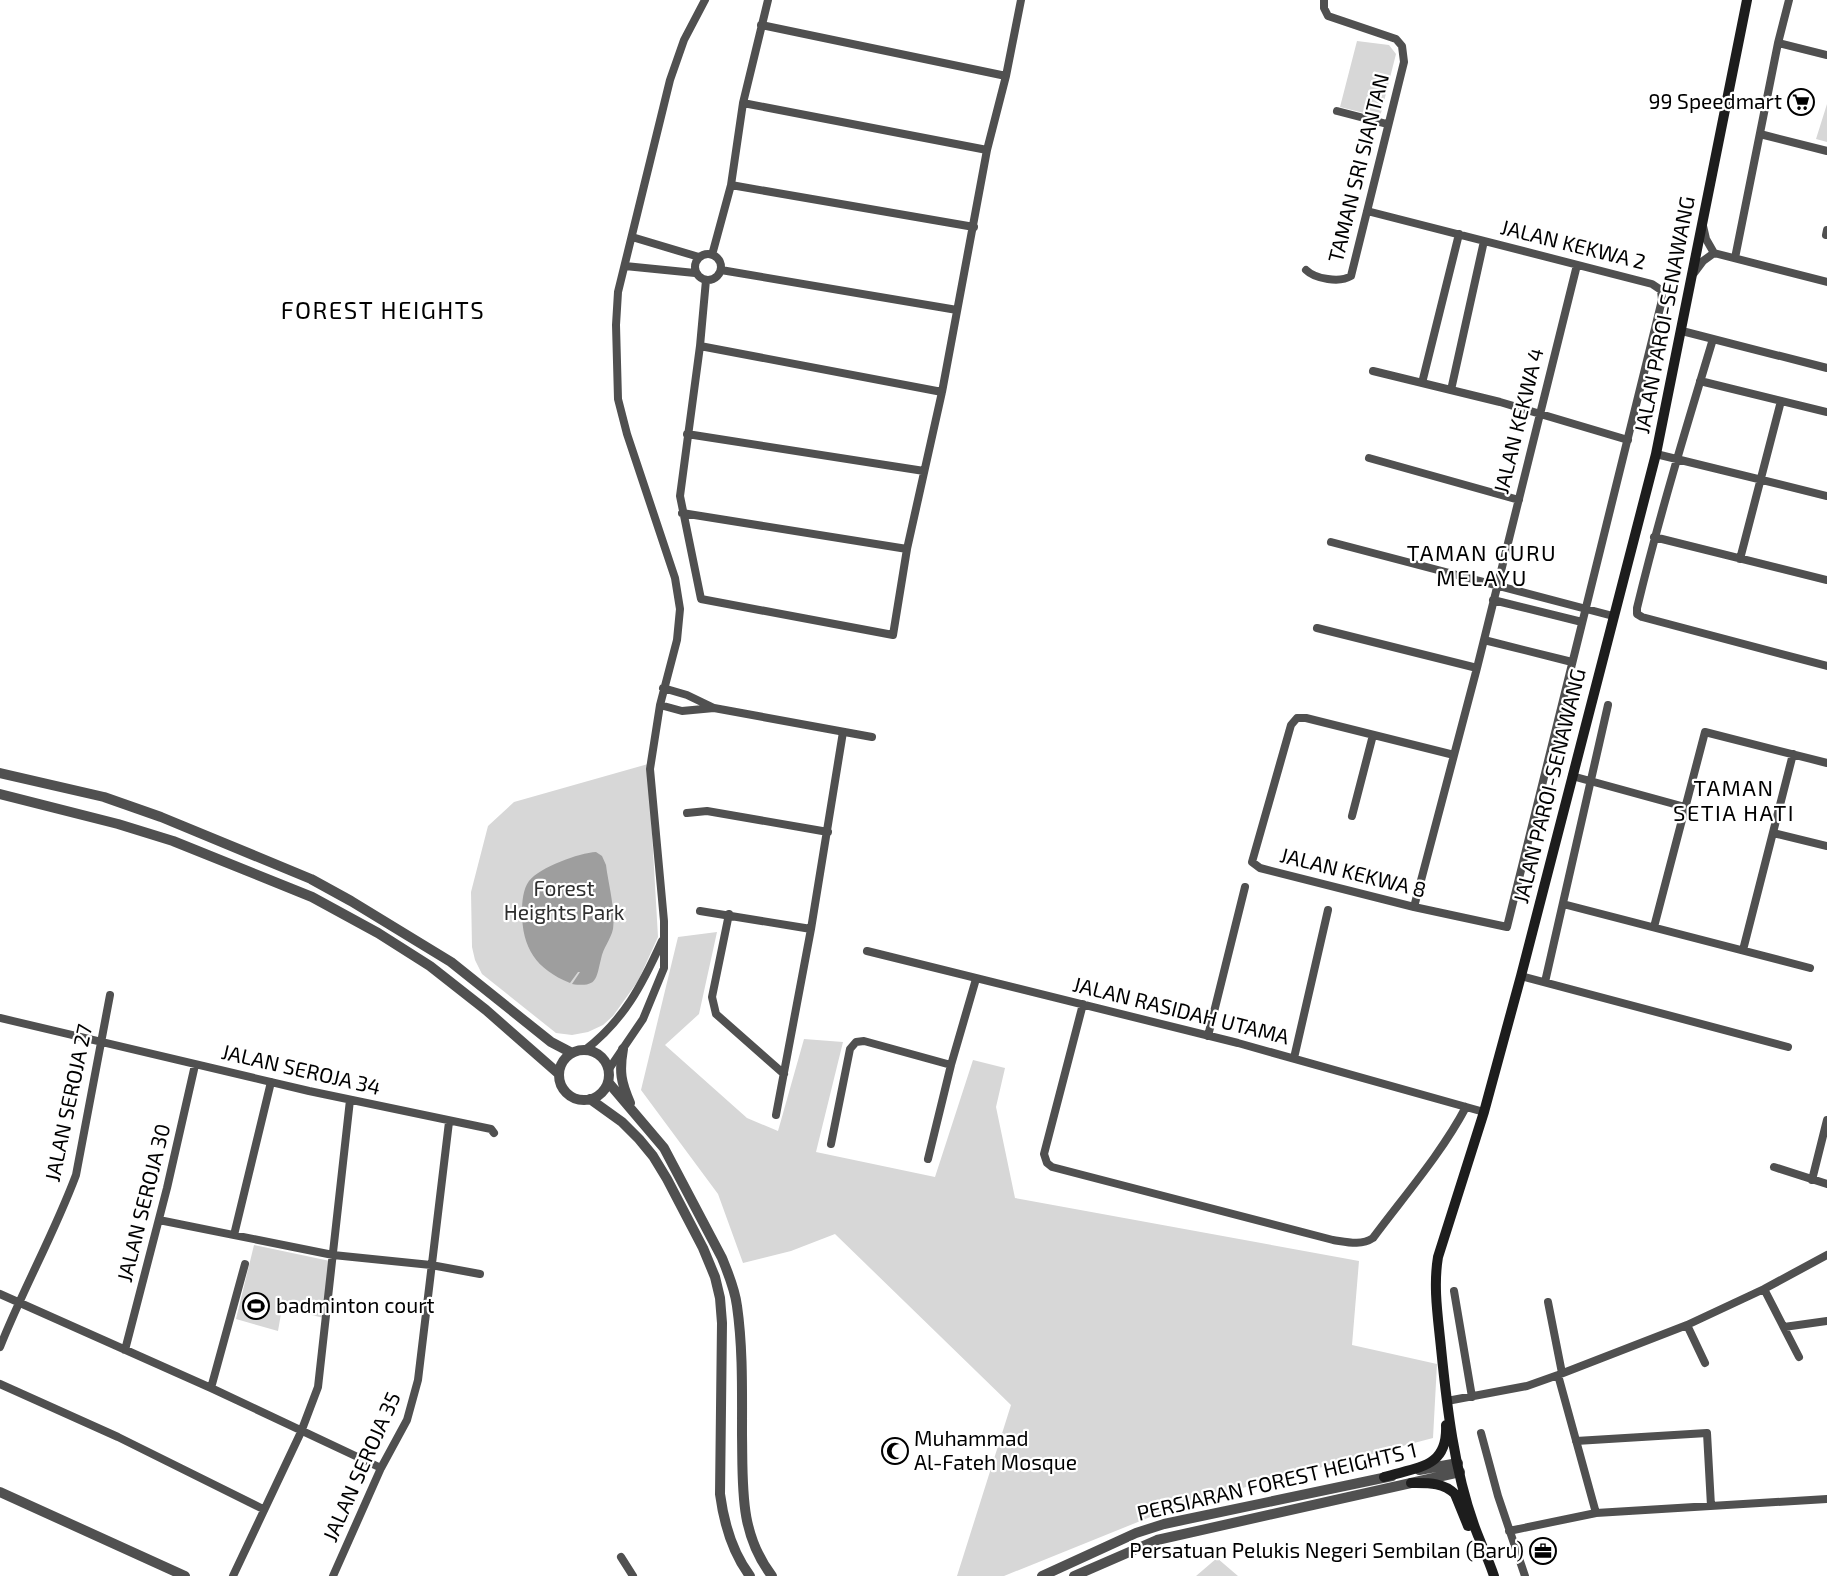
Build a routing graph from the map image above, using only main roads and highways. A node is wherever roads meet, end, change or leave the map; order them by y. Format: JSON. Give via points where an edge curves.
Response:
{"nodes":[{"id":1,"x":1747,"y":0,"type":"edge"},
{"id":2,"x":1445,"y":1388,"type":"junction"},
{"id":3,"x":1384,"y":1477,"type":"road end"},
{"id":4,"x":1411,"y":1483,"type":"road end"},
{"id":5,"x":1489,"y":1560,"type":"junction"},
{"id":6,"x":1494,"y":1576,"type":"edge"}],
"edges":[{"from":1,"to":2,"type":"main road","name":"JALAN PAROI-SENAWANG","via":[[1656,454],[1521,976],[1436,1265],[1435,1295]]},
{"from":2,"to":3,"type":"main road","via":[[1446,1432],[1438,1457]]},
{"from":2,"to":5,"type":"main road","name":"JALAN PAROI-SENAWANG","via":[[1473,1524]]},
{"from":4,"to":5,"type":"main road","via":[[1441,1485],[1452,1491],[1474,1541]]},
{"from":5,"to":6,"type":"main road","name":"JALAN PAROI-SENAWANG"}]}
